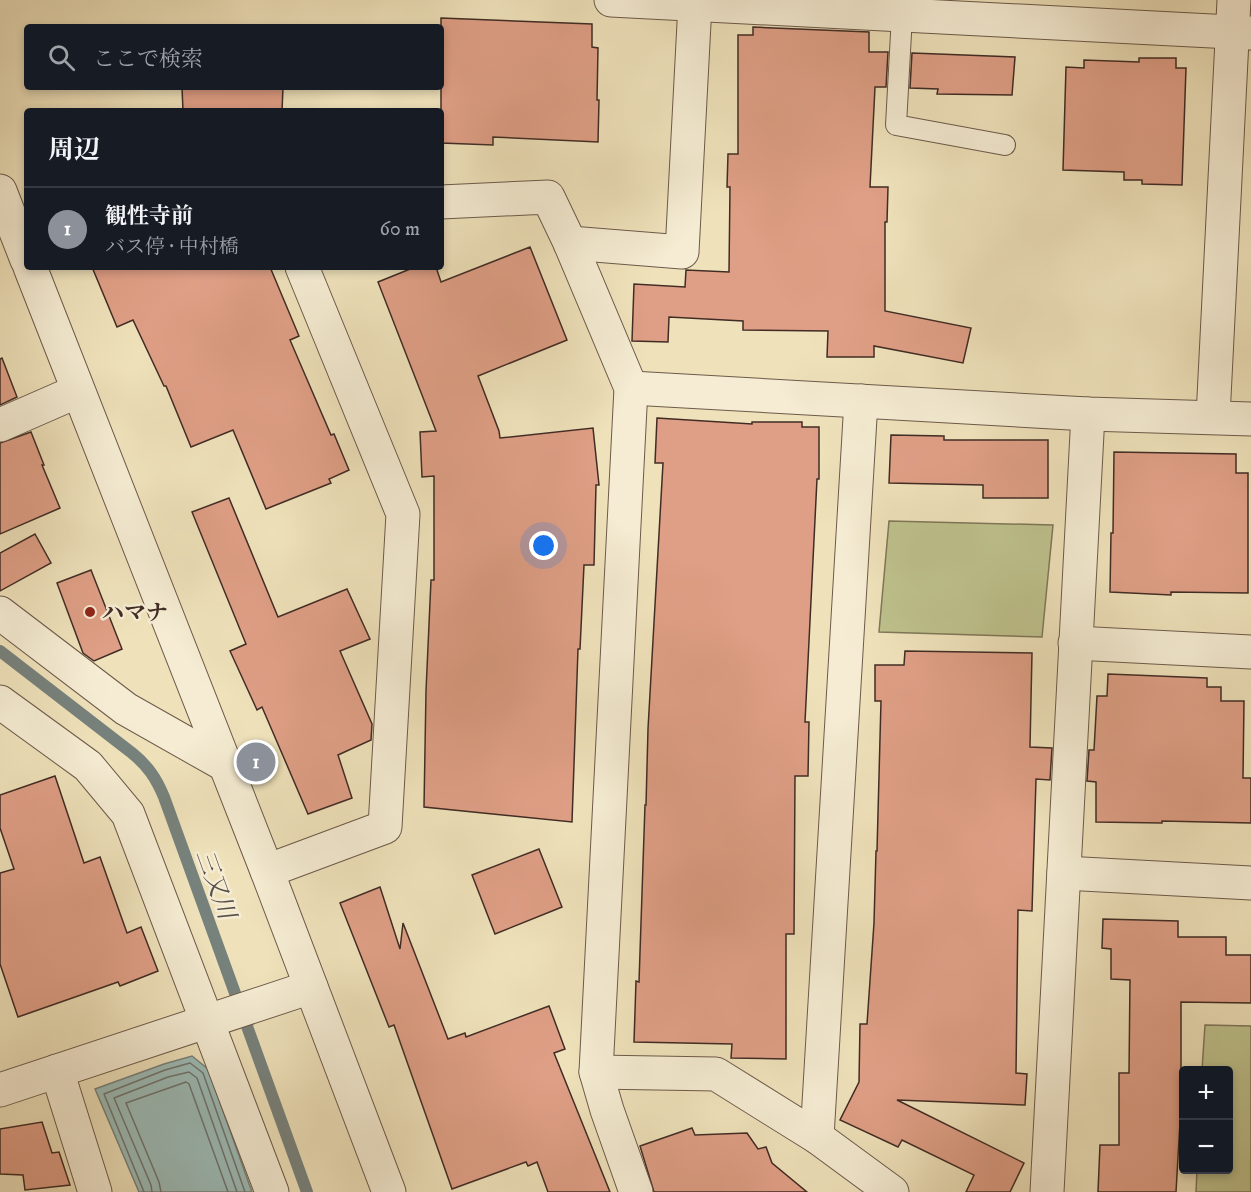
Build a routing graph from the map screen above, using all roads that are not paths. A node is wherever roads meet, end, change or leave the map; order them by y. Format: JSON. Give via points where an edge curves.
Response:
{"nodes":[{"id":1,"x":611,"y":0,"type":"edge"},
{"id":2,"x":1234,"y":0,"type":"edge"},
{"id":3,"x":695,"y":4,"type":"junction"},
{"id":4,"x":902,"y":15,"type":"junction"},
{"id":5,"x":1241,"y":32,"type":"edge"},
{"id":6,"x":1005,"y":145,"type":"dead end"},
{"id":7,"x":0,"y":191,"type":"edge"},
{"id":8,"x":444,"y":202,"type":"edge"},
{"id":9,"x":21,"y":228,"type":"edge"},
{"id":10,"x":570,"y":243,"type":"junction"},
{"id":11,"x":24,"y":244,"type":"edge"},
{"id":12,"x":31,"y":270,"type":"edge"},
{"id":13,"x":303,"y":270,"type":"edge"},
{"id":14,"x":631,"y":388,"type":"junction"},
{"id":15,"x":78,"y":391,"type":"junction"},
{"id":16,"x":861,"y":401,"type":"junction"},
{"id":17,"x":1088,"y":414,"type":"junction"},
{"id":18,"x":1213,"y":417,"type":"junction"},
{"id":19,"x":1251,"y":420,"type":"edge"},
{"id":20,"x":0,"y":425,"type":"edge"},
{"id":21,"x":0,"y":613,"type":"edge"},
{"id":22,"x":1075,"y":643,"type":"junction"},
{"id":23,"x":1251,"y":652,"type":"edge"},
{"id":24,"x":0,"y":702,"type":"edge"},
{"id":25,"x":225,"y":765,"type":"junction"},
{"id":26,"x":267,"y":872,"type":"junction"},
{"id":27,"x":1064,"y":873,"type":"junction"},
{"id":28,"x":1251,"y":884,"type":"edge"},
{"id":29,"x":312,"y":987,"type":"junction"},
{"id":30,"x":216,"y":1019,"type":"junction"},
{"id":31,"x":57,"y":1071,"type":"junction"},
{"id":32,"x":596,"y":1072,"type":"junction"},
{"id":33,"x":0,"y":1090,"type":"edge"},
{"id":34,"x":817,"y":1137,"type":"junction"},
{"id":35,"x":95,"y":1192,"type":"edge"},
{"id":36,"x":272,"y":1192,"type":"edge"},
{"id":37,"x":389,"y":1192,"type":"edge"},
{"id":38,"x":636,"y":1192,"type":"edge"},
{"id":39,"x":892,"y":1192,"type":"edge"},
{"id":40,"x":1047,"y":1192,"type":"edge"}],
"edges":[{"from":1,"to":3,"type":"street"},
{"from":2,"to":5,"type":"street"},
{"from":3,"to":4,"type":"street"},
{"from":3,"to":10,"type":"street","via":[[682,252]]},
{"from":4,"to":5,"type":"street"},
{"from":4,"to":6,"type":"lane","via":[[896,125]]},
{"from":5,"to":18,"type":"street"},
{"from":7,"to":9,"type":"street"},
{"from":8,"to":10,"type":"street","via":[[548,197]]},
{"from":9,"to":11,"type":"street"},
{"from":10,"to":14,"type":"street"},
{"from":12,"to":15,"type":"street"},
{"from":13,"to":26,"type":"street","via":[[403,514],[392,711],[385,827]]},
{"from":14,"to":16,"type":"street"},
{"from":14,"to":32,"type":"street"},
{"from":15,"to":20,"type":"street"},
{"from":15,"to":25,"type":"street"},
{"from":16,"to":17,"type":"street"},
{"from":16,"to":34,"type":"street"},
{"from":17,"to":18,"type":"street"},
{"from":17,"to":22,"type":"street"},
{"from":18,"to":19,"type":"street"},
{"from":21,"to":25,"type":"street","via":[[126,709]]},
{"from":22,"to":23,"type":"street"},
{"from":22,"to":27,"type":"street"},
{"from":24,"to":30,"type":"street","via":[[88,765],[128,814]]},
{"from":25,"to":26,"type":"street"},
{"from":26,"to":29,"type":"street"},
{"from":27,"to":28,"type":"street"},
{"from":27,"to":40,"type":"street"},
{"from":29,"to":30,"type":"street"},
{"from":29,"to":37,"type":"street"},
{"from":30,"to":31,"type":"street"},
{"from":30,"to":36,"type":"street"},
{"from":31,"to":33,"type":"street"},
{"from":31,"to":35,"type":"street"},
{"from":32,"to":34,"type":"street","via":[[716,1074]]},
{"from":32,"to":38,"type":"street"},
{"from":34,"to":39,"type":"street"}]}
